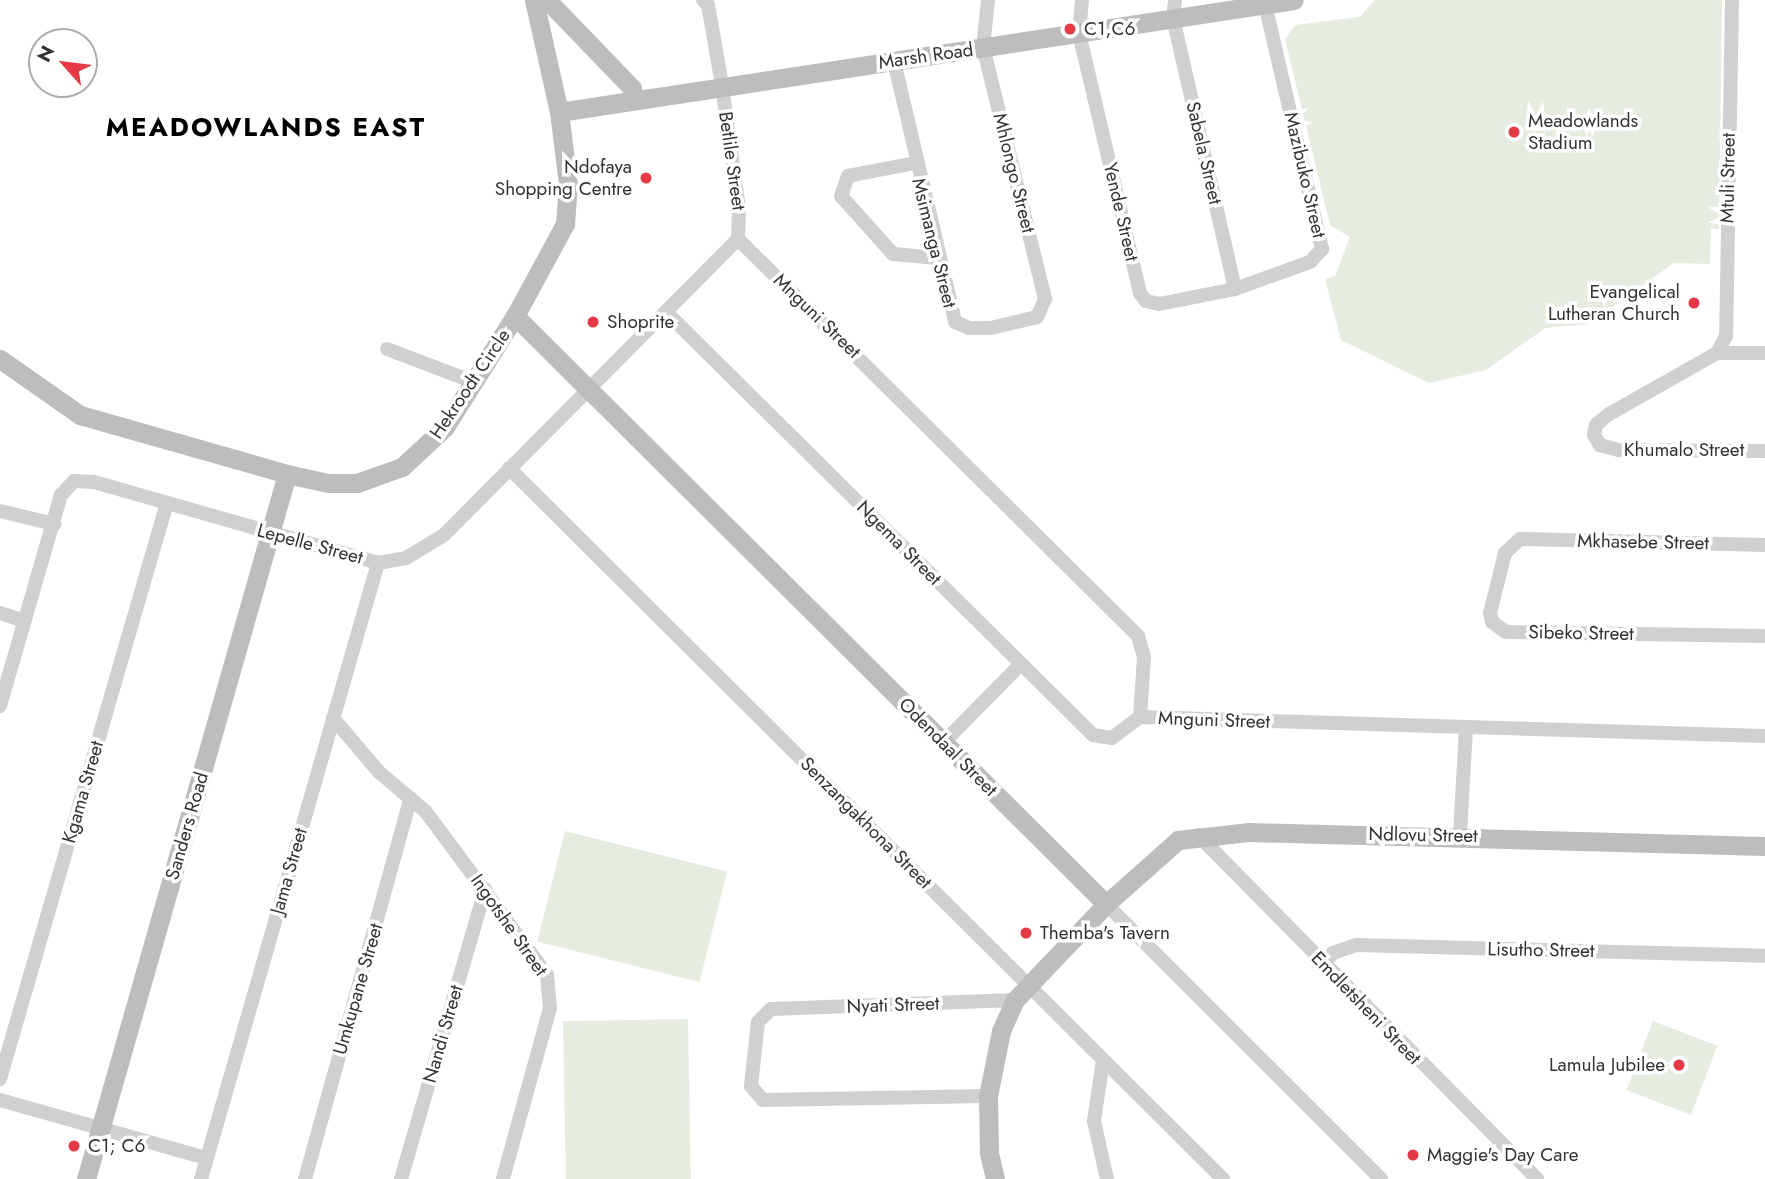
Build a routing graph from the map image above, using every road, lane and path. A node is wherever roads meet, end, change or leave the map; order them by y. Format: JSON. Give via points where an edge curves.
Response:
{"nodes":[{"id":1,"x":534,"y":0,"type":"edge"},
{"id":2,"x":547,"y":0,"type":"edge"},
{"id":3,"x":988,"y":0,"type":"edge"},
{"id":4,"x":1082,"y":0,"type":"edge"},
{"id":5,"x":1292,"y":0,"type":"edge"},
{"id":6,"x":1732,"y":0,"type":"edge"},
{"id":7,"x":709,"y":2,"type":"edge"},
{"id":8,"x":1265,"y":5,"type":"junction"},
{"id":9,"x":1174,"y":9,"type":"edge"},
{"id":10,"x":1079,"y":33,"type":"junction"},
{"id":11,"x":983,"y":47,"type":"junction"},
{"id":12,"x":601,"y":56,"type":"junction"},
{"id":13,"x":894,"y":61,"type":"junction"},
{"id":14,"x":722,"y":85,"type":"junction"},
{"id":15,"x":665,"y":95,"type":"junction"},
{"id":16,"x":634,"y":100,"type":"junction"},
{"id":17,"x":559,"y":112,"type":"junction"},
{"id":18,"x":915,"y":163,"type":"junction"},
{"id":19,"x":738,"y":239,"type":"junction"},
{"id":20,"x":937,"y":258,"type":"junction"},
{"id":21,"x":1235,"y":289,"type":"junction"},
{"id":22,"x":1045,"y":299,"type":"joint"},
{"id":23,"x":666,"y":312,"type":"junction"},
{"id":24,"x":515,"y":316,"type":"junction"},
{"id":25,"x":387,"y":349,"type":"dead end"},
{"id":26,"x":1717,"y":353,"type":"junction"},
{"id":27,"x":1765,"y":353,"type":"edge"},
{"id":28,"x":0,"y":359,"type":"edge"},
{"id":29,"x":474,"y":382,"type":"junction"},
{"id":30,"x":588,"y":389,"type":"junction"},
{"id":31,"x":1765,"y":451,"type":"edge"},
{"id":32,"x":509,"y":468,"type":"junction"},
{"id":33,"x":287,"y":474,"type":"junction"},
{"id":34,"x":166,"y":506,"type":"junction"},
{"id":35,"x":0,"y":511,"type":"edge"},
{"id":36,"x":54,"y":524,"type":"junction"},
{"id":37,"x":270,"y":533,"type":"junction"},
{"id":38,"x":1520,"y":540,"type":"joint"},
{"id":39,"x":1765,"y":545,"type":"edge"},
{"id":40,"x":378,"y":563,"type":"junction"},
{"id":41,"x":0,"y":613,"type":"edge"},
{"id":42,"x":24,"y":621,"type":"junction"},
{"id":43,"x":1765,"y":636,"type":"edge"},
{"id":44,"x":1020,"y":665,"type":"junction"},
{"id":45,"x":0,"y":706,"type":"edge"},
{"id":46,"x":1140,"y":717,"type":"junction"},
{"id":47,"x":333,"y":718,"type":"junction"},
{"id":48,"x":1466,"y":728,"type":"junction"},
{"id":49,"x":1765,"y":736,"type":"edge"},
{"id":50,"x":943,"y":743,"type":"junction"},
{"id":51,"x":411,"y":798,"type":"junction"},
{"id":52,"x":1198,"y":835,"type":"junction"},
{"id":53,"x":1460,"y":835,"type":"junction"},
{"id":54,"x":1765,"y":846,"type":"edge"},
{"id":55,"x":485,"y":888,"type":"junction"},
{"id":56,"x":1106,"y":904,"type":"junction"},
{"id":57,"x":1765,"y":956,"type":"edge"},
{"id":58,"x":1323,"y":964,"type":"junction"},
{"id":59,"x":1028,"y":984,"type":"junction"},
{"id":60,"x":1015,"y":1000,"type":"junction"},
{"id":61,"x":1103,"y":1060,"type":"junction"},
{"id":62,"x":0,"y":1079,"type":"edge"},
{"id":63,"x":988,"y":1096,"type":"junction"},
{"id":64,"x":0,"y":1100,"type":"edge"},
{"id":65,"x":101,"y":1128,"type":"junction"},
{"id":66,"x":206,"y":1157,"type":"junction"},
{"id":67,"x":86,"y":1179,"type":"edge"},
{"id":68,"x":201,"y":1179,"type":"edge"},
{"id":69,"x":305,"y":1179,"type":"edge"},
{"id":70,"x":401,"y":1179,"type":"edge"},
{"id":71,"x":503,"y":1179,"type":"edge"},
{"id":72,"x":995,"y":1179,"type":"edge"},
{"id":73,"x":1107,"y":1179,"type":"edge"},
{"id":74,"x":1223,"y":1179,"type":"edge"},
{"id":75,"x":1381,"y":1179,"type":"edge"},
{"id":76,"x":1537,"y":1179,"type":"edge"}],
"edges":[{"from":1,"to":17,"type":"street","name":"Hekroodt Circle"},
{"from":2,"to":12,"type":"street"},
{"from":3,"to":11,"type":"street","name":"Mhlongo Street"},
{"from":4,"to":10,"type":"street"},
{"from":5,"to":8,"type":"street","name":"Marsh Road"},
{"from":6,"to":26,"type":"street","name":"Mtuli Street","via":[[1727,329]]},
{"from":7,"to":14,"type":"street","name":"Betlile Street"},
{"from":8,"to":9,"type":"street","name":"Marsh Road"},
{"from":8,"to":21,"type":"street","name":"Mazibuko Street","via":[[1322,249],[1310,262]]},
{"from":9,"to":10,"type":"street","name":"Marsh Road"},
{"from":9,"to":21,"type":"street","name":"Sabela Street"},
{"from":10,"to":11,"type":"street","name":"Marsh Road"},
{"from":10,"to":21,"type":"street","name":"Yende Street","via":[[1141,296],[1159,304]]},
{"from":11,"to":13,"type":"street","name":"Marsh Road"},
{"from":11,"to":22,"type":"street","name":"Mhlongo Street"},
{"from":12,"to":15,"type":"street"},
{"from":12,"to":16,"type":"street","via":[[632,88]]},
{"from":13,"to":14,"type":"street","name":"Marsh Road"},
{"from":13,"to":18,"type":"street","name":"Msimanga Street"},
{"from":14,"to":15,"type":"street","name":"Marsh Road"},
{"from":14,"to":19,"type":"street","name":"Betlile Street","via":[[739,208]]},
{"from":15,"to":16,"type":"street","name":"Marsh Road"},
{"from":16,"to":17,"type":"street","name":"Marsh Road"},
{"from":17,"to":24,"type":"street","name":"Hekroodt Circle","via":[[567,214]]},
{"from":18,"to":20,"type":"street","name":"Msimanga Street"},
{"from":18,"to":20,"type":"street","via":[[848,176],[841,196],[893,254]]},
{"from":19,"to":23,"type":"street","name":"Betlile Street"},
{"from":19,"to":46,"type":"street","name":"Mnguni Street","via":[[1138,636],[1144,657]]},
{"from":20,"to":22,"type":"street","name":"Msimanga Street","via":[[952,316],[961,326],[990,328],[1032,319],[1043,310]]},
{"from":23,"to":30,"type":"street","name":"Betlile Street"},
{"from":23,"to":44,"type":"street","name":"Ngema Street"},
{"from":24,"to":29,"type":"street","name":"Hekroodt Circle"},
{"from":24,"to":30,"type":"street","name":"Odendaal Street"},
{"from":25,"to":29,"type":"street"},
{"from":26,"to":27,"type":"street"},
{"from":26,"to":31,"type":"street","name":"Khumalo Street","via":[[1609,414],[1596,425],[1595,438],[1605,447],[1619,450]]},
{"from":28,"to":33,"type":"street","name":"Hekroodt Circle","via":[[80,415]]},
{"from":29,"to":33,"type":"street","name":"Hekroodt Circle","via":[[434,440],[386,475],[340,484]]},
{"from":30,"to":32,"type":"street","name":"Lepelle Street"},
{"from":30,"to":50,"type":"street","name":"Odendaal Street"},
{"from":32,"to":40,"type":"street","name":"Lepelle Street","via":[[424,550]]},
{"from":32,"to":59,"type":"street","name":"Senzangakhona Street"},
{"from":33,"to":37,"type":"street","name":"Sanders Road"},
{"from":34,"to":36,"type":"street","name":"Lepelle Street","via":[[74,481],[61,495]]},
{"from":34,"to":37,"type":"street","name":"Lepelle Street"},
{"from":34,"to":62,"type":"street","name":"Kgama Street"},
{"from":35,"to":36,"type":"street"},
{"from":36,"to":42,"type":"street"},
{"from":37,"to":40,"type":"street","name":"Lepelle Street"},
{"from":37,"to":65,"type":"street","name":"Sanders Road"},
{"from":38,"to":39,"type":"street","name":"Mkhasebe Street"},
{"from":38,"to":43,"type":"street","name":"Sibeko Street","via":[[1505,553],[1490,608],[1492,622],[1506,632]]},
{"from":40,"to":47,"type":"street","name":"Jama Street"},
{"from":41,"to":42,"type":"street"},
{"from":42,"to":45,"type":"street"},
{"from":44,"to":46,"type":"street","name":"Ngema Street","via":[[1099,738],[1119,734]]},
{"from":44,"to":50,"type":"street"},
{"from":46,"to":48,"type":"street","name":"Mnguni Street"},
{"from":47,"to":51,"type":"street","name":"Ingotshe Street","via":[[379,772]]},
{"from":47,"to":66,"type":"street","name":"Jama Street"},
{"from":48,"to":49,"type":"street","name":"Mnguni Street"},
{"from":48,"to":53,"type":"street"},
{"from":50,"to":56,"type":"street","name":"Odendaal Street"},
{"from":51,"to":55,"type":"street","name":"Ingotshe Street"},
{"from":51,"to":69,"type":"street","name":"Umkupane Street"},
{"from":52,"to":53,"type":"street","name":"Ndlovu Street"},
{"from":52,"to":56,"type":"street","name":"Ndlovu Street","via":[[1163,850]]},
{"from":52,"to":58,"type":"street","name":"Emdletsheni Street"},
{"from":53,"to":54,"type":"street","name":"Ndlovu Street"},
{"from":55,"to":70,"type":"street","name":"Nandi Street"},
{"from":55,"to":71,"type":"street","name":"Ingotshe Street","via":[[547,975],[551,996]]},
{"from":56,"to":59,"type":"street","name":"Ndlovu Street"},
{"from":56,"to":75,"type":"street","name":"Odendaal Street"},
{"from":57,"to":58,"type":"street","name":"Lisutho Street","via":[[1356,945],[1333,954]]},
{"from":58,"to":76,"type":"street","name":"Emdletsheni Street"},
{"from":59,"to":60,"type":"street","name":"Ndlovu Street"},
{"from":59,"to":61,"type":"street","name":"Senzangakhona Street"},
{"from":60,"to":63,"type":"street","name":"Ndlovu Street","via":[[1001,1031]]},
{"from":60,"to":63,"type":"street","name":"Nyati Street","via":[[771,1009],[758,1022],[751,1086],[757,1097],[771,1102]]},
{"from":61,"to":73,"type":"street","via":[[1094,1121]]},
{"from":61,"to":74,"type":"street","name":"Senzangakhona Street"},
{"from":63,"to":72,"type":"street","name":"Ndlovu Street","via":[[989,1152]]},
{"from":64,"to":65,"type":"street"},
{"from":65,"to":66,"type":"street"},
{"from":65,"to":67,"type":"street","name":"Sanders Road"},
{"from":66,"to":68,"type":"street","name":"Jama Street"}]}
